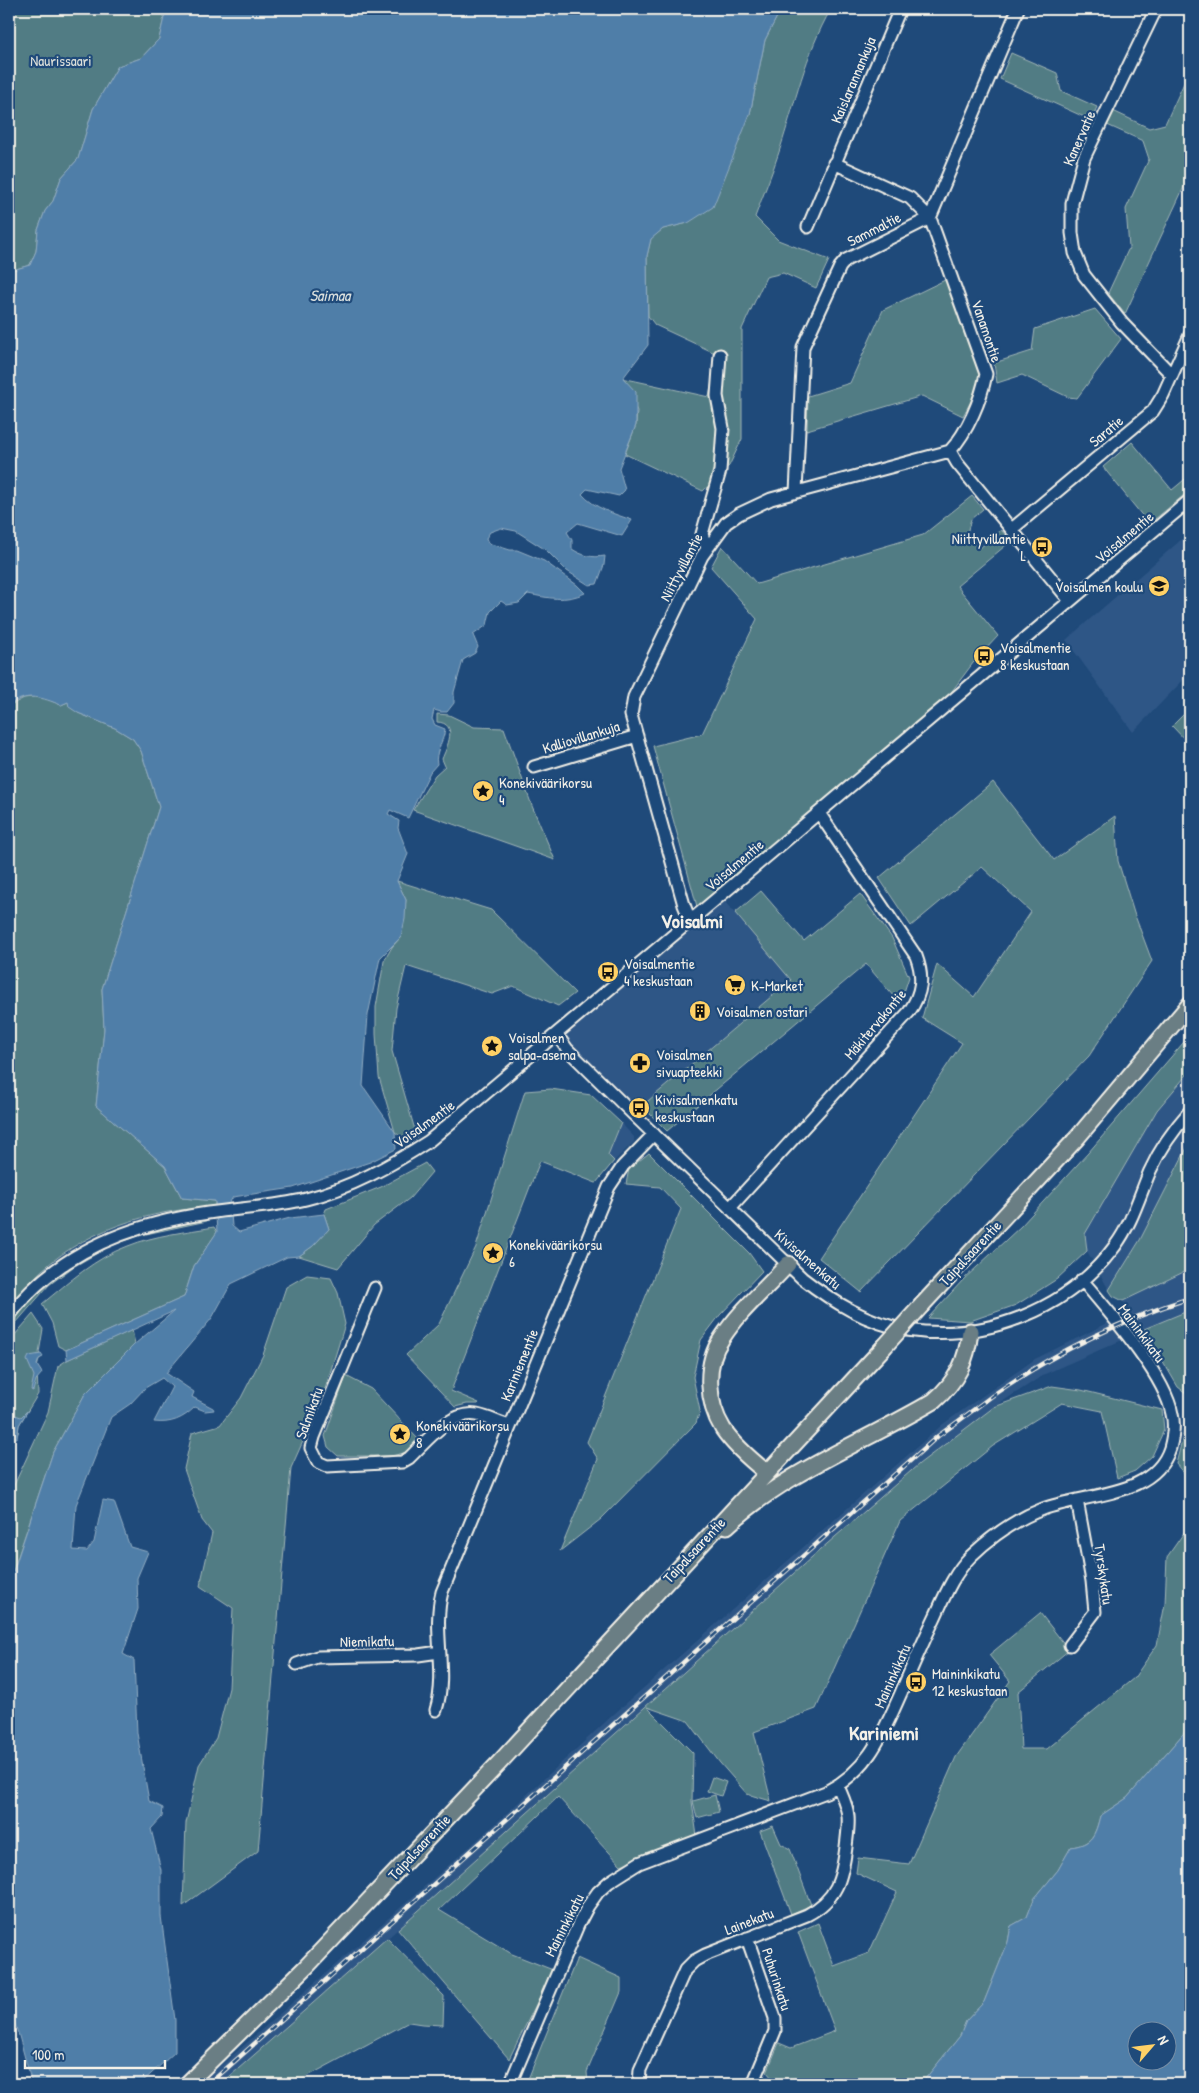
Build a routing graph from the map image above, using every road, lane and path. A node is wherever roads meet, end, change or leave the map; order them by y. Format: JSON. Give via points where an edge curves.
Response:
{"nodes":[{"id":1,"x":900,"y":9,"type":"edge"},
{"id":2,"x":1018,"y":9,"type":"edge"},
{"id":3,"x":1156,"y":9,"type":"edge"},
{"id":4,"x":834,"y":163,"type":"junction"},
{"id":5,"x":930,"y":218,"type":"junction"},
{"id":6,"x":808,"y":227,"type":"dead end"},
{"id":7,"x":1190,"y":334,"type":"edge"},
{"id":8,"x":720,"y":356,"type":"dead end"},
{"id":9,"x":1172,"y":374,"type":"junction"},
{"id":10,"x":950,"y":451,"type":"junction"},
{"id":11,"x":796,"y":492,"type":"junction"},
{"id":12,"x":1190,"y":500,"type":"edge"},
{"id":13,"x":1012,"y":529,"type":"junction"},
{"id":14,"x":707,"y":548,"type":"junction"},
{"id":15,"x":1070,"y":601,"type":"junction"},
{"id":16,"x":637,"y":736,"type":"junction"},
{"id":17,"x":534,"y":767,"type":"dead end"},
{"id":18,"x":819,"y":813,"type":"junction"},
{"id":19,"x":692,"y":920,"type":"junction"},
{"id":20,"x":1190,"y":1004,"type":"edge"},
{"id":21,"x":557,"y":1035,"type":"junction"},
{"id":22,"x":1190,"y":1111,"type":"edge"},
{"id":23,"x":654,"y":1134,"type":"junction"},
{"id":24,"x":730,"y":1208,"type":"junction"},
{"id":25,"x":788,"y":1264,"type":"junction"},
{"id":26,"x":1082,"y":1280,"type":"junction"},
{"id":27,"x":374,"y":1288,"type":"dead end"},
{"id":28,"x":9,"y":1316,"type":"edge"},
{"id":29,"x":970,"y":1331,"type":"junction"},
{"id":30,"x":510,"y":1426,"type":"junction"},
{"id":31,"x":766,"y":1472,"type":"junction"},
{"id":32,"x":1076,"y":1500,"type":"junction"},
{"id":33,"x":644,"y":1604,"type":"junction"},
{"id":34,"x":1070,"y":1644,"type":"dead end"},
{"id":35,"x":440,"y":1652,"type":"junction"},
{"id":36,"x":297,"y":1664,"type":"dead end"},
{"id":37,"x":436,"y":1710,"type":"dead end"},
{"id":38,"x":838,"y":1786,"type":"junction"},
{"id":39,"x":747,"y":1938,"type":"junction"},
{"id":40,"x":187,"y":2084,"type":"edge"},
{"id":41,"x":510,"y":2084,"type":"edge"},
{"id":42,"x":639,"y":2084,"type":"edge"},
{"id":43,"x":753,"y":2084,"type":"edge"}],
"edges":[{"from":1,"to":4,"type":"street","name":"Kaislarannankuja"},
{"from":2,"to":5,"type":"street"},
{"from":3,"to":9,"type":"street","name":"Kanervatie","via":[[1084,158],[1072,203],[1072,233],[1084,276],[1122,323]]},
{"from":4,"to":5,"type":"street","via":[[910,198]]},
{"from":4,"to":6,"type":"street","name":"Kaislarannankuja"},
{"from":5,"to":10,"type":"street","name":"Vanamontie","via":[[986,374],[983,391]]},
{"from":5,"to":11,"type":"street","name":"Sammaltie","via":[[846,260],[840,267],[803,347]]},
{"from":7,"to":9,"type":"street","name":"Saratie"},
{"from":8,"to":14,"type":"street","via":[[717,396],[723,428],[721,463],[702,534]]},
{"from":9,"to":13,"type":"street","name":"Saratie","via":[[1153,411]]},
{"from":10,"to":11,"type":"street","name":"Niittyvillantie"},
{"from":10,"to":13,"type":"street"},
{"from":11,"to":14,"type":"street","name":"Niittyvillantie","via":[[738,514],[726,523]]},
{"from":12,"to":15,"type":"street","name":"Voisalmentie"},
{"from":13,"to":15,"type":"street"},
{"from":14,"to":16,"type":"street","name":"Niittyvillantie","via":[[634,697],[632,715]]},
{"from":15,"to":18,"type":"street","name":"Voisalmentie"},
{"from":16,"to":17,"type":"street","name":"Kalliovillankuja"},
{"from":16,"to":19,"type":"street","name":"Niittyvillantie","via":[[684,905]]},
{"from":18,"to":19,"type":"street","name":"Voisalmentie"},
{"from":18,"to":24,"type":"street","name":"Mäkitervakontie","via":[[916,956],[921,991],[909,1012]]},
{"from":19,"to":21,"type":"street","name":"Voisalmentie"},
{"from":20,"to":31,"type":"main road","name":"Taipalsaarentie","bridge":true,"via":[[1077,1138]]},
{"from":21,"to":23,"type":"street","name":"Kivisalmenkatu"},
{"from":21,"to":28,"type":"street","name":"Voisalmentie","via":[[429,1142],[379,1172],[327,1194],[137,1228],[64,1262],[35,1286]]},
{"from":22,"to":26,"type":"street","name":"Kivisalmenkatu","via":[[1162,1150],[1127,1228],[1115,1247]]},
{"from":23,"to":24,"type":"street","name":"Kivisalmenkatu"},
{"from":23,"to":30,"type":"street","name":"Kariniementie","via":[[623,1166],[609,1187]]},
{"from":24,"to":25,"type":"street","name":"Kivisalmenkatu"},
{"from":25,"to":29,"type":"street","name":"Kivisalmenkatu","via":[[832,1301],[883,1324],[921,1331]]},
{"from":25,"to":31,"type":"main road","via":[[720,1340],[710,1373],[710,1394],[723,1429]]},
{"from":26,"to":29,"type":"street","name":"Kivisalmenkatu","via":[[1036,1312]]},
{"from":26,"to":32,"type":"street","name":"Maininkikatu","via":[[1148,1366],[1170,1404],[1174,1425],[1170,1449],[1164,1460],[1142,1480],[1129,1487]]},
{"from":27,"to":30,"type":"street","name":"Salmikatu","via":[[314,1437],[311,1448],[318,1462],[327,1466],[402,1462],[447,1423],[467,1414]]},
{"from":29,"to":33,"type":"main road","via":[[963,1366],[947,1390],[934,1401],[760,1500]]},
{"from":30,"to":35,"type":"street","name":"Kariniementie","via":[[442,1592],[438,1623]]},
{"from":31,"to":33,"type":"main road","name":"Taipalsaarentie"},
{"from":32,"to":34,"type":"street","name":"Tyrskykatu","via":[[1095,1612]]},
{"from":32,"to":38,"type":"street","name":"Maininkikatu","via":[[1043,1509],[1014,1523],[988,1540],[962,1565],[945,1593],[876,1746],[858,1770]]},
{"from":33,"to":40,"type":"main road","name":"Taipalsaarentie","via":[[312,1960]]},
{"from":35,"to":36,"type":"street","name":"Niemikatu","via":[[317,1657]]},
{"from":35,"to":37,"type":"street","name":"Kariniementie","via":[[442,1683]]},
{"from":38,"to":39,"type":"street","name":"Lainekatu","via":[[846,1806],[848,1823],[843,1870],[837,1888],[818,1909]]},
{"from":38,"to":41,"type":"street","name":"Maininkikatu","via":[[639,1863],[609,1882],[588,1906],[578,1925]]},
{"from":39,"to":42,"type":"street","name":"Lainekatu","via":[[705,1955],[685,1970],[640,2070]]},
{"from":39,"to":43,"type":"street","name":"Puhurinkatu","via":[[775,2018],[775,2031]]}]}
